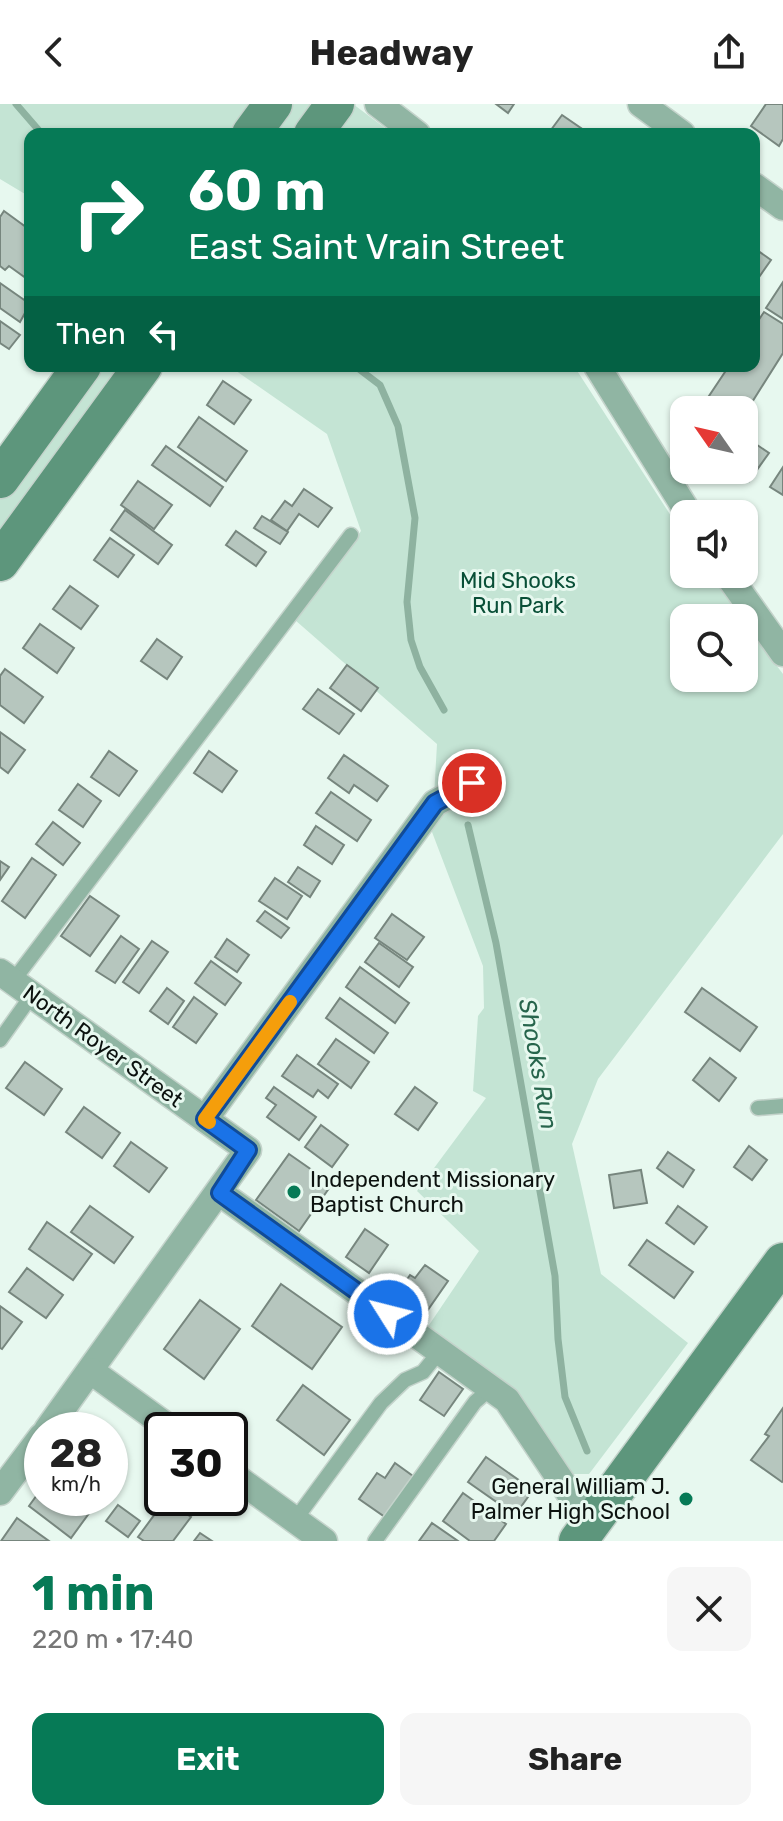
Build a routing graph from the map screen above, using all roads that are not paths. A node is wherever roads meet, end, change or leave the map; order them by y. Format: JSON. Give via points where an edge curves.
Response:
{"nodes":[{"id":1,"x":273,"y":104,"type":"edge"},
{"id":2,"x":335,"y":104,"type":"edge"},
{"id":3,"x":641,"y":104,"type":"edge"},
{"id":4,"x":380,"y":106,"type":"edge"},
{"id":5,"x":255,"y":128,"type":"edge"},
{"id":6,"x":317,"y":128,"type":"edge"},
{"id":7,"x":409,"y":128,"type":"edge"},
{"id":8,"x":674,"y":128,"type":"edge"},
{"id":9,"x":760,"y":190,"type":"edge"},
{"id":10,"x":783,"y":207,"type":"edge"},
{"id":11,"x":78,"y":372,"type":"edge"},
{"id":12,"x":139,"y":372,"type":"edge"},
{"id":13,"x":601,"y":372,"type":"edge"},
{"id":14,"x":0,"y":479,"type":"edge"},
{"id":15,"x":680,"y":500,"type":"edge"},
{"id":16,"x":351,"y":535,"type":"dead end"},
{"id":17,"x":0,"y":562,"type":"edge"},
{"id":18,"x":737,"y":588,"type":"edge"},
{"id":19,"x":783,"y":653,"type":"edge"},
{"id":20,"x":472,"y":783,"type":"dead end"},
{"id":21,"x":15,"y":983,"type":"edge"},
{"id":22,"x":0,"y":1040,"type":"edge"},
{"id":23,"x":783,"y":1106,"type":"edge"},
{"id":24,"x":758,"y":1108,"type":"dead end"},
{"id":25,"x":205,"y":1119,"type":"junction"},
{"id":26,"x":220,"y":1193,"type":"junction"},
{"id":27,"x":783,"y":1262,"type":"edge"},
{"id":28,"x":440,"y":1351,"type":"junction"},
{"id":29,"x":91,"y":1371,"type":"junction"},
{"id":30,"x":491,"y":1388,"type":"junction"},
{"id":31,"x":60,"y":1412,"type":"edge"},
{"id":32,"x":147,"y":1412,"type":"edge"},
{"id":33,"x":24,"y":1460,"type":"edge"},
{"id":34,"x":248,"y":1486,"type":"edge"},
{"id":35,"x":0,"y":1492,"type":"edge"},
{"id":36,"x":295,"y":1520,"type":"junction"},
{"id":37,"x":584,"y":1533,"type":"edge"},
{"id":38,"x":324,"y":1541,"type":"edge"},
{"id":39,"x":375,"y":1541,"type":"edge"}],
"edges":[{"from":1,"to":5,"type":"street"},
{"from":2,"to":6,"type":"street"},
{"from":3,"to":8,"type":"street"},
{"from":4,"to":7,"type":"street"},
{"from":9,"to":10,"type":"street"},
{"from":11,"to":14,"type":"street"},
{"from":12,"to":17,"type":"street"},
{"from":13,"to":15,"type":"street"},
{"from":16,"to":21,"type":"lane"},
{"from":18,"to":19,"type":"street"},
{"from":20,"to":25,"type":"street","via":[[435,803]]},
{"from":21,"to":22,"type":"lane"},
{"from":21,"to":25,"type":"street","name":"North Royer Street"},
{"from":23,"to":24,"type":"lane"},
{"from":25,"to":26,"type":"street","name":"North Royer Street","via":[[248,1150]]},
{"from":26,"to":28,"type":"street"},
{"from":26,"to":29,"type":"street"},
{"from":27,"to":37,"type":"street"},
{"from":28,"to":30,"type":"street"},
{"from":28,"to":36,"type":"lane","via":[[423,1372],[405,1380],[381,1403]]},
{"from":29,"to":31,"type":"street"},
{"from":29,"to":32,"type":"street"},
{"from":30,"to":37,"type":"street","via":[[507,1400]]},
{"from":30,"to":39,"type":"lane","via":[[475,1402]]},
{"from":33,"to":35,"type":"street"},
{"from":34,"to":36,"type":"street"},
{"from":36,"to":38,"type":"street"}]}
